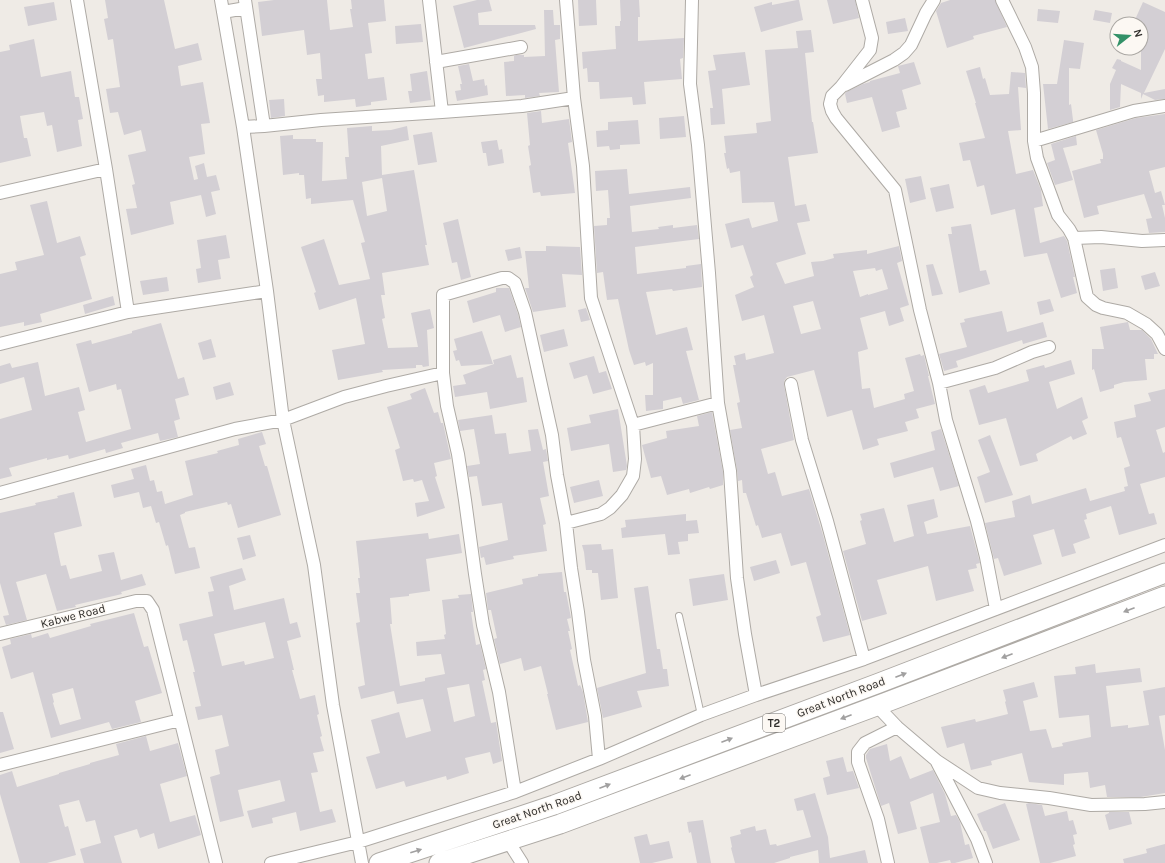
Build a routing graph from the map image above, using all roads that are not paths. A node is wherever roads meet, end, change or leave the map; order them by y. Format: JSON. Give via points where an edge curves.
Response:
{"nodes":[{"id":1,"x":77,"y":0,"type":"edge"},
{"id":2,"x":429,"y":0,"type":"edge"},
{"id":3,"x":566,"y":0,"type":"edge"},
{"id":4,"x":692,"y":0,"type":"edge"},
{"id":5,"x":862,"y":0,"type":"edge"},
{"id":6,"x":934,"y":0,"type":"edge"},
{"id":7,"x":1002,"y":0,"type":"edge"},
{"id":8,"x":245,"y":4,"type":"edge"},
{"id":9,"x":222,"y":6,"type":"edge"},
{"id":10,"x":521,"y":47,"type":"dead end"},
{"id":11,"x":436,"y":62,"type":"junction"},
{"id":12,"x":841,"y":87,"type":"junction"},
{"id":13,"x":574,"y":98,"type":"junction"},
{"id":14,"x":1165,"y":106,"type":"edge"},
{"id":15,"x":442,"y":112,"type":"junction"},
{"id":16,"x":264,"y":126,"type":"junction"},
{"id":17,"x":243,"y":127,"type":"junction"},
{"id":18,"x":1034,"y":140,"type":"junction"},
{"id":19,"x":106,"y":169,"type":"junction"},
{"id":20,"x":0,"y":193,"type":"edge"},
{"id":21,"x":1074,"y":238,"type":"junction"},
{"id":22,"x":1165,"y":240,"type":"edge"},
{"id":23,"x":267,"y":291,"type":"junction"},
{"id":24,"x":128,"y":312,"type":"junction"},
{"id":25,"x":0,"y":344,"type":"edge"},
{"id":26,"x":1049,"y":348,"type":"dead end"},
{"id":27,"x":1165,"y":348,"type":"edge"},
{"id":28,"x":443,"y":373,"type":"junction"},
{"id":29,"x":939,"y":383,"type":"junction"},
{"id":30,"x":791,"y":384,"type":"dead end"},
{"id":31,"x":718,"y":403,"type":"junction"},
{"id":32,"x":283,"y":420,"type":"junction"},
{"id":33,"x":633,"y":425,"type":"junction"},
{"id":34,"x":0,"y":493,"type":"edge"},
{"id":35,"x":566,"y":523,"type":"junction"},
{"id":36,"x":1165,"y":545,"type":"edge"},
{"id":37,"x":1165,"y":573,"type":"edge"},
{"id":38,"x":1165,"y":596,"type":"edge"},
{"id":39,"x":996,"y":609,"type":"junction"},
{"id":40,"x":679,"y":616,"type":"dead end"},
{"id":41,"x":0,"y":634,"type":"edge"},
{"id":42,"x":864,"y":659,"type":"junction"},
{"id":43,"x":756,"y":695,"type":"junction"},
{"id":44,"x":877,"y":706,"type":"junction"},
{"id":45,"x":701,"y":715,"type":"junction"},
{"id":46,"x":180,"y":720,"type":"junction"},
{"id":47,"x":897,"y":727,"type":"junction"},
{"id":48,"x":599,"y":759,"type":"junction"},
{"id":49,"x":937,"y":761,"type":"junction"},
{"id":50,"x":0,"y":765,"type":"edge"},
{"id":51,"x":515,"y":792,"type":"junction"},
{"id":52,"x":1165,"y":802,"type":"edge"},
{"id":53,"x":508,"y":841,"type":"junction"},
{"id":54,"x":358,"y":842,"type":"junction"},
{"id":55,"x":216,"y":863,"type":"edge"},
{"id":56,"x":271,"y":863,"type":"edge"},
{"id":57,"x":362,"y":863,"type":"edge"},
{"id":58,"x":379,"y":863,"type":"edge"},
{"id":59,"x":439,"y":863,"type":"edge"},
{"id":60,"x":522,"y":863,"type":"edge"},
{"id":61,"x":888,"y":863,"type":"edge"},
{"id":62,"x":986,"y":863,"type":"edge"}],
"edges":[{"from":1,"to":19,"type":"street"},
{"from":2,"to":11,"type":"street"},
{"from":3,"to":13,"type":"street"},
{"from":4,"to":31,"type":"street","via":[[690,84],[702,190]]},
{"from":5,"to":12,"type":"street","via":[[872,38],[870,50]]},
{"from":6,"to":12,"type":"street","via":[[911,46],[904,53]]},
{"from":7,"to":18,"type":"street","via":[[1032,67]]},
{"from":8,"to":9,"type":"street"},
{"from":8,"to":16,"type":"street"},
{"from":9,"to":17,"type":"street"},
{"from":10,"to":11,"type":"street"},
{"from":11,"to":15,"type":"street"},
{"from":12,"to":29,"type":"street","via":[[832,96],[832,111],[895,190],[920,310]]},
{"from":13,"to":15,"type":"street","via":[[522,106]]},
{"from":13,"to":33,"type":"street","via":[[583,166],[591,298]]},
{"from":14,"to":18,"type":"street","via":[[1134,111]]},
{"from":15,"to":16,"type":"street"},
{"from":16,"to":17,"type":"street"},
{"from":17,"to":23,"type":"street"},
{"from":18,"to":21,"type":"street","via":[[1037,158],[1058,215]]},
{"from":19,"to":20,"type":"street"},
{"from":19,"to":24,"type":"street"},
{"from":21,"to":22,"type":"street"},
{"from":21,"to":27,"type":"street","via":[[1087,297],[1096,305],[1127,313],[1146,324]]},
{"from":23,"to":24,"type":"street"},
{"from":23,"to":32,"type":"street"},
{"from":24,"to":25,"type":"street"},
{"from":26,"to":29,"type":"street","via":[[1032,352],[995,368]]},
{"from":28,"to":32,"type":"street","via":[[344,397]]},
{"from":28,"to":35,"type":"street","via":[[443,295],[502,278],[508,278],[515,283],[552,435],[556,475]]},
{"from":28,"to":51,"type":"street","via":[[447,406],[458,454],[483,625],[499,692]]},
{"from":29,"to":39,"type":"street","via":[[946,420],[986,557]]},
{"from":30,"to":42,"type":"street","via":[[802,440]]},
{"from":31,"to":33,"type":"street"},
{"from":31,"to":43,"type":"street","via":[[730,471],[737,578]]},
{"from":32,"to":34,"type":"street","via":[[235,429]]},
{"from":32,"to":54,"type":"street","via":[[314,565],[333,705]]},
{"from":33,"to":35,"type":"street","via":[[633,476],[622,495],[601,514]]},
{"from":35,"to":48,"type":"street"},
{"from":36,"to":39,"type":"street"},
{"from":58,"to":37,"type":"main road","name":"Great North Road","number":"T2","one_way":true,"via":[[554,805]]},
{"from":38,"to":44,"type":"main road","name":"Great North Road","number":"T2","one_way":true},
{"from":39,"to":42,"type":"street"},
{"from":40,"to":45,"type":"lane"},
{"from":41,"to":46,"type":"street","name":"Kabwe Road","via":[[136,601],[147,602],[152,610]]},
{"from":42,"to":43,"type":"street"},
{"from":43,"to":45,"type":"street"},
{"from":44,"to":47,"type":"street"},
{"from":44,"to":53,"type":"main road","name":"Great North Road","number":"T2","one_way":true},
{"from":45,"to":48,"type":"street"},
{"from":46,"to":50,"type":"street"},
{"from":46,"to":55,"type":"street"},
{"from":47,"to":49,"type":"street"},
{"from":47,"to":61,"type":"street","via":[[865,743],[858,752],[858,762],[878,819]]},
{"from":48,"to":51,"type":"street"},
{"from":49,"to":52,"type":"street","via":[[978,788],[1000,793],[1091,805]]},
{"from":49,"to":62,"type":"street","via":[[977,839]]},
{"from":51,"to":54,"type":"street"},
{"from":53,"to":59,"type":"main road","name":"Great North Road","number":"T2"},
{"from":53,"to":60,"type":"street"},
{"from":54,"to":56,"type":"street"},
{"from":54,"to":57,"type":"street"}]}
